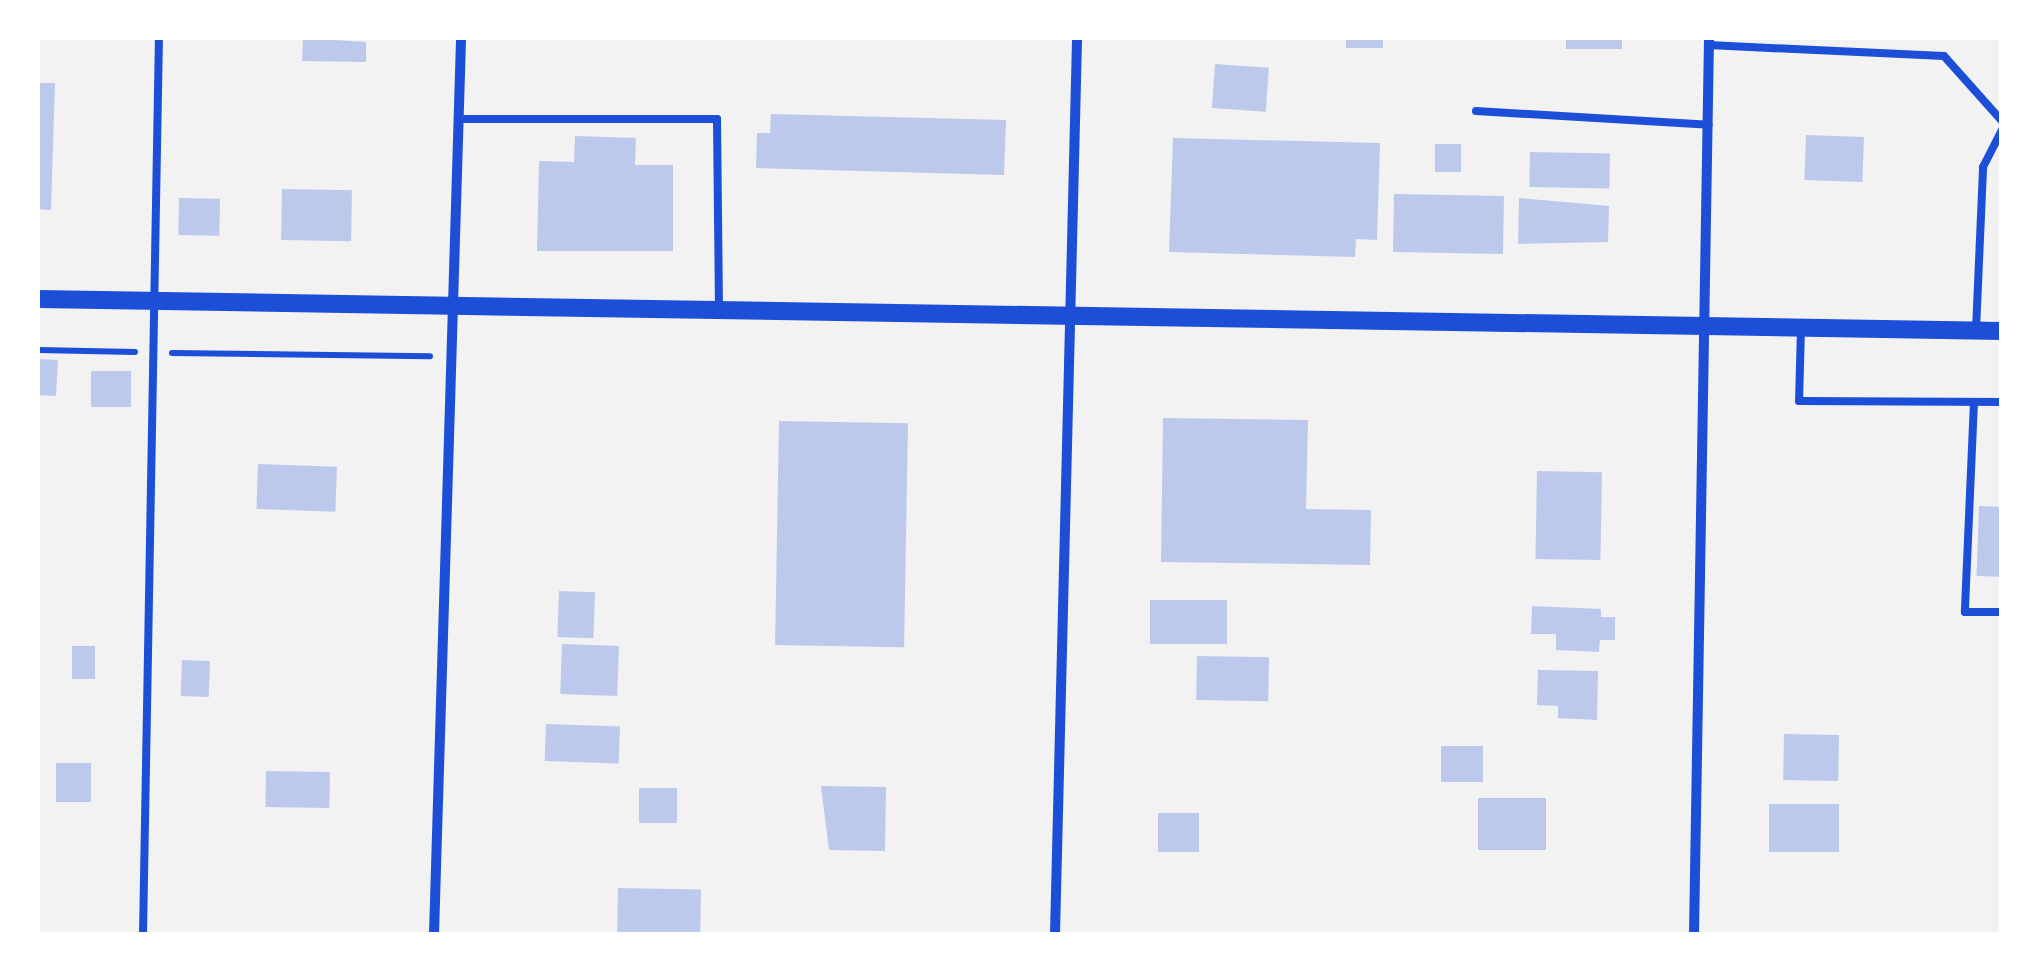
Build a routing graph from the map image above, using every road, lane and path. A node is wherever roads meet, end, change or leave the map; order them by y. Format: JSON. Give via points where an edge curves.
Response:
{"nodes":[{"id":1,"x":159,"y":38,"type":"edge"},
{"id":2,"x":462,"y":38,"type":"edge"},
{"id":3,"x":1076,"y":38,"type":"edge"},
{"id":4,"x":1708,"y":41,"type":"edge"},
{"id":5,"x":1476,"y":111,"type":"dead end"},
{"id":6,"x":460,"y":119,"type":"junction"},
{"id":7,"x":2002,"y":121,"type":"edge"},
{"id":8,"x":1709,"y":124,"type":"junction"},
{"id":9,"x":2002,"y":130,"type":"edge"},
{"id":10,"x":38,"y":300,"type":"edge"},
{"id":11,"x":155,"y":302,"type":"junction"},
{"id":12,"x":452,"y":305,"type":"junction"},
{"id":13,"x":719,"y":311,"type":"junction"},
{"id":14,"x":1068,"y":318,"type":"junction"},
{"id":15,"x":1705,"y":326,"type":"junction"},
{"id":16,"x":1801,"y":327,"type":"junction"},
{"id":17,"x":1976,"y":330,"type":"junction"},
{"id":18,"x":2002,"y":330,"type":"edge"},
{"id":19,"x":38,"y":350,"type":"edge"},
{"id":20,"x":154,"y":353,"type":"junction"},
{"id":21,"x":451,"y":357,"type":"junction"},
{"id":22,"x":1974,"y":402,"type":"junction"},
{"id":23,"x":2002,"y":402,"type":"edge"},
{"id":24,"x":2002,"y":612,"type":"edge"},
{"id":25,"x":143,"y":934,"type":"edge"},
{"id":26,"x":434,"y":934,"type":"edge"},
{"id":27,"x":1055,"y":934,"type":"edge"},
{"id":28,"x":1694,"y":934,"type":"edge"}],
"edges":[{"from":1,"to":11,"type":"lane"},
{"from":2,"to":6,"type":"street"},
{"from":3,"to":14,"type":"street"},
{"from":4,"to":7,"type":"lane","via":[[1944,56]]},
{"from":4,"to":8,"type":"street"},
{"from":5,"to":8,"type":"lane"},
{"from":6,"to":12,"type":"street"},
{"from":6,"to":13,"type":"lane","via":[[716,119]]},
{"from":8,"to":15,"type":"street"},
{"from":9,"to":17,"type":"lane","via":[[1984,167]]},
{"from":10,"to":11,"type":"street"},
{"from":11,"to":12,"type":"street"},
{"from":11,"to":20,"type":"lane"},
{"from":12,"to":13,"type":"street"},
{"from":12,"to":21,"type":"street"},
{"from":13,"to":14,"type":"street"},
{"from":14,"to":15,"type":"street"},
{"from":14,"to":27,"type":"street"},
{"from":15,"to":16,"type":"street"},
{"from":15,"to":28,"type":"street"},
{"from":16,"to":17,"type":"street"},
{"from":16,"to":22,"type":"lane","via":[[1798,401]]},
{"from":17,"to":18,"type":"street"},
{"from":19,"to":20,"type":"path"},
{"from":20,"to":21,"type":"path"},
{"from":20,"to":25,"type":"lane"},
{"from":21,"to":26,"type":"street"},
{"from":22,"to":23,"type":"lane"},
{"from":22,"to":24,"type":"lane","via":[[1965,612]]}]}
